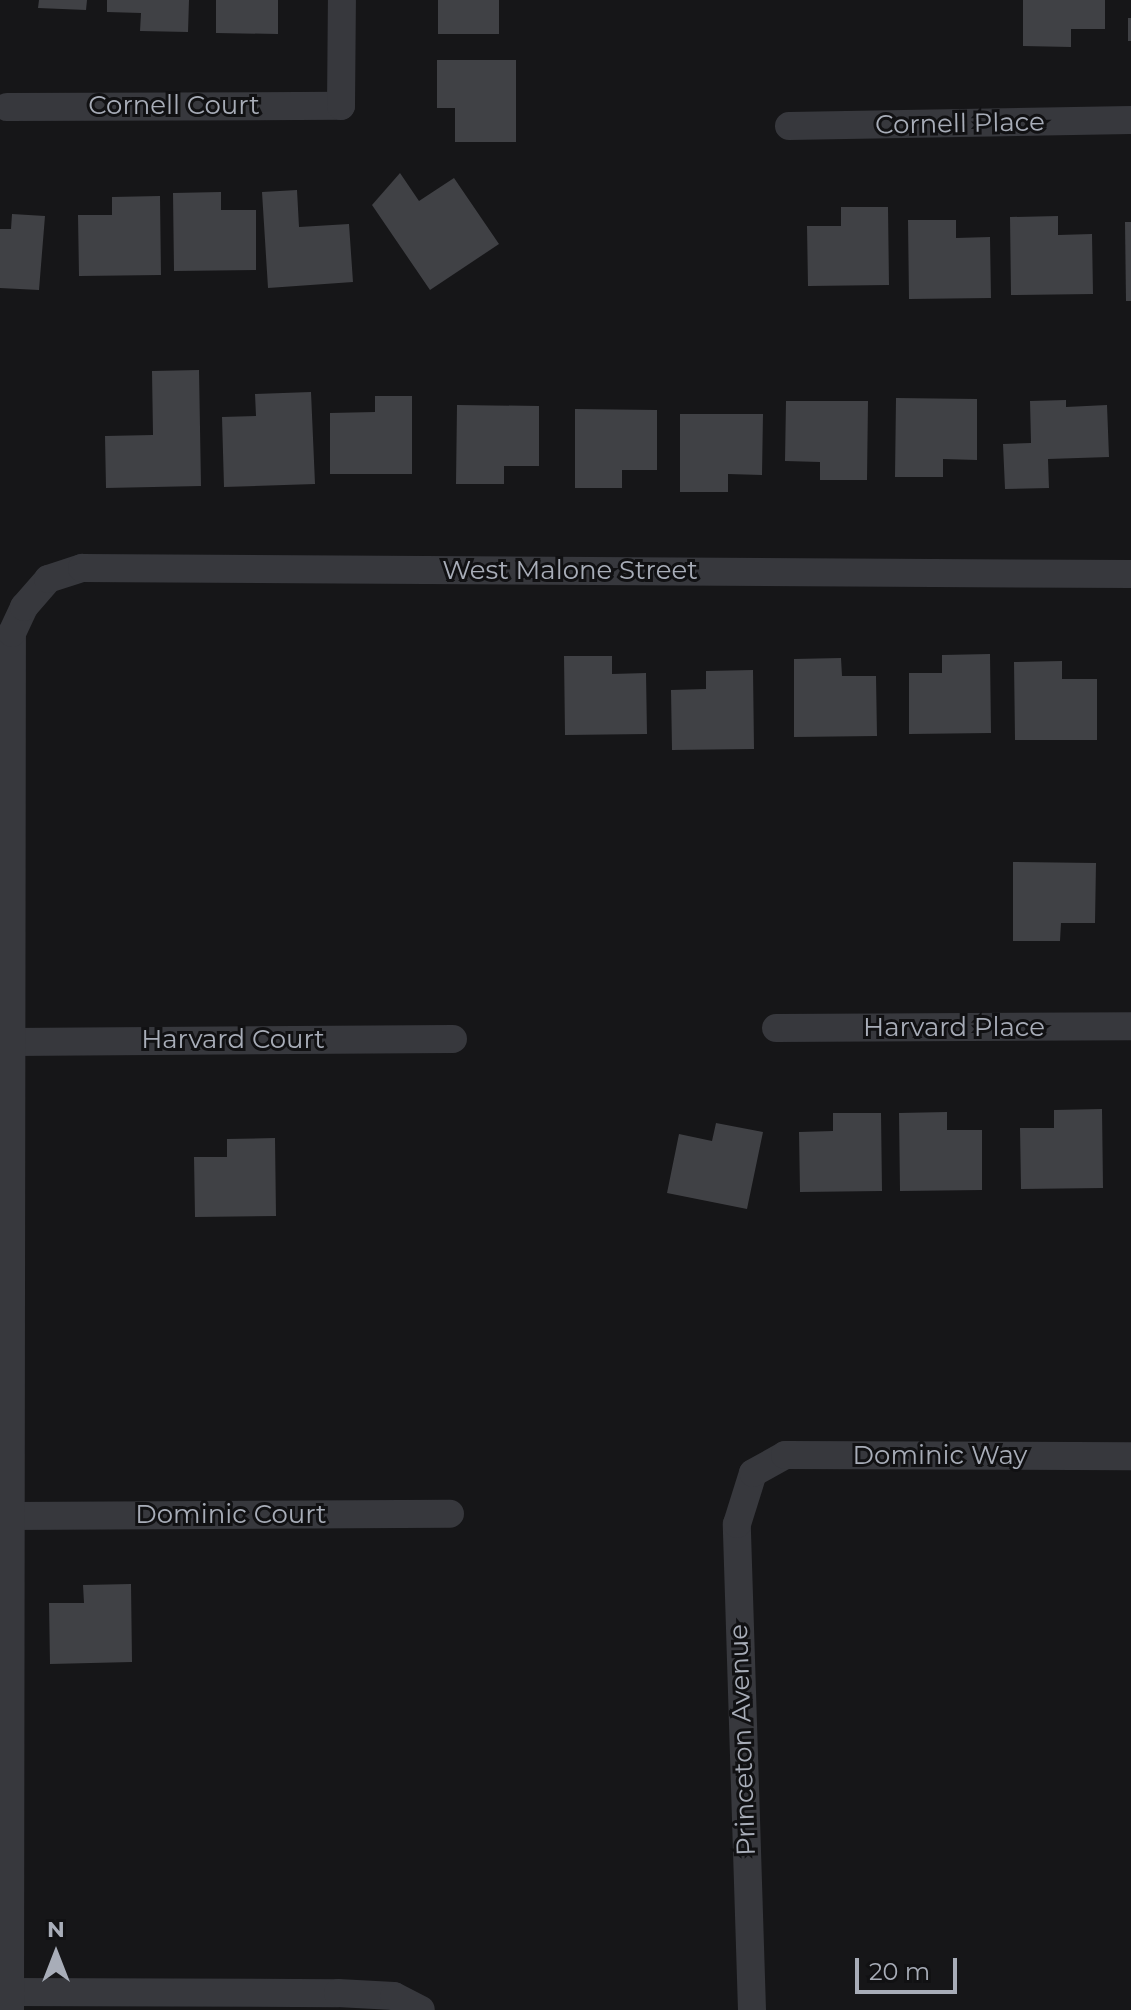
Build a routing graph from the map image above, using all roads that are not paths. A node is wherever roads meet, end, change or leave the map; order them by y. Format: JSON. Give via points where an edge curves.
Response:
{"nodes":[{"id":1,"x":342,"y":0,"type":"edge"},
{"id":2,"x":7,"y":107,"type":"dead end"},
{"id":3,"x":1131,"y":120,"type":"edge"},
{"id":4,"x":789,"y":126,"type":"dead end"},
{"id":5,"x":1131,"y":574,"type":"edge"},
{"id":6,"x":1131,"y":1026,"type":"edge"},
{"id":7,"x":776,"y":1028,"type":"dead end"},
{"id":8,"x":453,"y":1039,"type":"dead end"},
{"id":9,"x":13,"y":1042,"type":"junction"},
{"id":10,"x":1131,"y":1456,"type":"edge"},
{"id":11,"x":753,"y":1473,"type":"joint"},
{"id":12,"x":450,"y":1514,"type":"dead end"},
{"id":13,"x":11,"y":1516,"type":"junction"},
{"id":14,"x":10,"y":2001,"type":"edge"},
{"id":15,"x":421,"y":2010,"type":"edge"},
{"id":16,"x":752,"y":2010,"type":"edge"}],
"edges":[{"from":1,"to":2,"type":"street","name":"Cornell Court","via":[[341,106]]},
{"from":3,"to":4,"type":"street","name":"Cornell Place"},
{"from":5,"to":9,"type":"street","name":"West Malone Street","via":[[82,568],[48,579],[24,607],[12,633]]},
{"from":6,"to":7,"type":"street","name":"Harvard Place"},
{"from":8,"to":9,"type":"street","name":"Harvard Court"},
{"from":9,"to":13,"type":"street"},
{"from":10,"to":11,"type":"street","name":"Dominic Way","via":[[785,1455]]},
{"from":11,"to":16,"type":"street","name":"Princeton Avenue","via":[[737,1524]]},
{"from":12,"to":13,"type":"street","name":"Dominic Court"},
{"from":13,"to":14,"type":"street"},
{"from":14,"to":15,"type":"street","via":[[338,1993],[394,1996]]}]}
